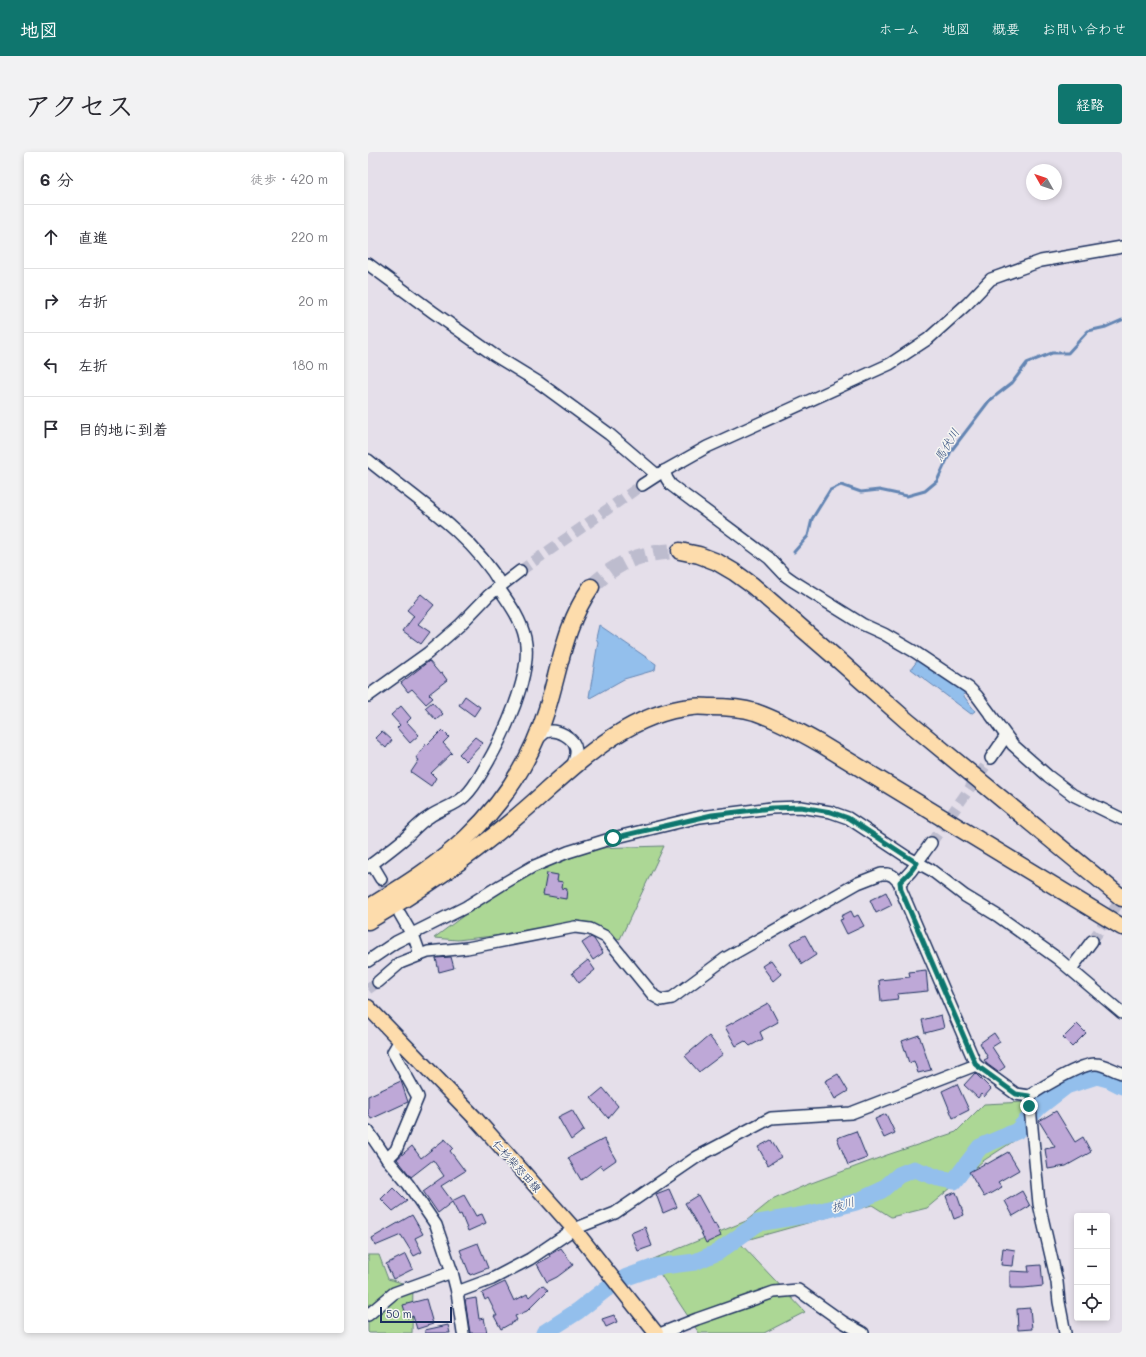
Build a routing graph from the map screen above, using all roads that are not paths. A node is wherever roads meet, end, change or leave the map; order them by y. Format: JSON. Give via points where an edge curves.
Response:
{"nodes":[{"id":1,"x":1122,"y":247,"type":"edge"},
{"id":2,"x":368,"y":264,"type":"edge"},
{"id":3,"x":368,"y":460,"type":"edge"},
{"id":4,"x":660,"y":473,"type":"junction"},
{"id":5,"x":642,"y":485,"type":"tunnel mouth"},
{"id":6,"x":680,"y":551,"type":"tunnel mouth"},
{"id":7,"x":520,"y":571,"type":"tunnel mouth"},
{"id":8,"x":500,"y":586,"type":"junction"},
{"id":9,"x":591,"y":587,"type":"tunnel mouth"},
{"id":10,"x":368,"y":696,"type":"edge"},
{"id":11,"x":1006,"y":736,"type":"junction"},
{"id":12,"x":535,"y":740,"type":"junction"},
{"id":13,"x":991,"y":758,"type":"tunnel mouth"},
{"id":14,"x":571,"y":770,"type":"junction"},
{"id":15,"x":1122,"y":820,"type":"edge"},
{"id":16,"x":931,"y":843,"type":"tunnel mouth"},
{"id":17,"x":917,"y":863,"type":"junction"},
{"id":18,"x":370,"y":866,"type":"edge"},
{"id":19,"x":381,"y":879,"type":"tunnel mouth"},
{"id":20,"x":900,"y":882,"type":"junction"},
{"id":21,"x":1122,"y":898,"type":"edge"},
{"id":22,"x":368,"y":908,"type":"edge"},
{"id":23,"x":400,"y":914,"type":"dead end"},
{"id":24,"x":368,"y":921,"type":"edge"},
{"id":25,"x":1122,"y":927,"type":"edge"},
{"id":26,"x":413,"y":934,"type":"junction"},
{"id":27,"x":1092,"y":941,"type":"tunnel mouth"},
{"id":28,"x":420,"y":954,"type":"junction"},
{"id":29,"x":368,"y":961,"type":"edge"},
{"id":30,"x":1071,"y":969,"type":"junction"},
{"id":31,"x":378,"y":982,"type":"tunnel mouth"},
{"id":32,"x":368,"y":1007,"type":"edge"},
{"id":33,"x":1122,"y":1013,"type":"edge"},
{"id":34,"x":400,"y":1040,"type":"junction"},
{"id":35,"x":976,"y":1065,"type":"junction"},
{"id":36,"x":1122,"y":1073,"type":"edge"},
{"id":37,"x":1029,"y":1101,"type":"junction"},
{"id":38,"x":368,"y":1131,"type":"edge"},
{"id":39,"x":387,"y":1159,"type":"junction"},
{"id":40,"x":574,"y":1229,"type":"junction"},
{"id":41,"x":452,"y":1272,"type":"junction"},
{"id":42,"x":457,"y":1292,"type":"junction"},
{"id":43,"x":368,"y":1316,"type":"edge"},
{"id":44,"x":463,"y":1333,"type":"edge"},
{"id":45,"x":656,"y":1333,"type":"edge"},
{"id":46,"x":662,"y":1333,"type":"edge"},
{"id":47,"x":863,"y":1333,"type":"edge"},
{"id":48,"x":1065,"y":1333,"type":"edge"}],
"edges":[{"from":1,"to":4,"type":"street","via":[[1041,261],[991,279],[928,339],[890,364],[707,447]]},
{"from":2,"to":4,"type":"street","via":[[486,350],[533,379]]},
{"from":3,"to":8,"type":"street","via":[[461,536],[488,563]]},
{"from":4,"to":5,"type":"street"},
{"from":4,"to":11,"type":"street","via":[[671,485],[773,562],[790,579],[862,624],[915,652],[969,688]]},
{"from":6,"to":21,"type":"highway","via":[[717,562],[752,585],[906,720]]},
{"from":7,"to":8,"type":"street"},
{"from":8,"to":10,"type":"street","via":[[444,640]]},
{"from":8,"to":18,"type":"street","via":[[524,630],[526,647],[522,681],[505,731],[467,794],[458,802],[431,815]]},
{"from":9,"to":12,"type":"highway","via":[[572,620],[547,710]]},
{"from":11,"to":13,"type":"street"},
{"from":11,"to":15,"type":"street","via":[[1032,763],[1067,792]]},
{"from":12,"to":14,"type":"street","via":[[547,732],[559,732],[570,738],[576,748]]},
{"from":12,"to":22,"type":"highway","via":[[518,775],[487,817],[467,838],[416,877]]},
{"from":14,"to":24,"type":"highway","via":[[454,866]]},
{"from":14,"to":25,"type":"highway","via":[[614,735],[662,713],[692,707],[722,707],[754,712],[821,744]]},
{"from":16,"to":17,"type":"street"},
{"from":17,"to":20,"type":"street"},
{"from":17,"to":26,"type":"street","via":[[848,818],[823,811],[786,807],[712,815],[613,838],[556,856]]},
{"from":17,"to":30,"type":"street","via":[[1002,919]]},
{"from":18,"to":19,"type":"street"},
{"from":20,"to":28,"type":"street","via":[[893,876],[882,874],[858,884],[726,958],[672,998],[661,1000],[654,996],[606,937],[590,929],[575,927],[467,948]]},
{"from":20,"to":35,"type":"street","via":[[901,890]]},
{"from":23,"to":26,"type":"street"},
{"from":26,"to":28,"type":"street"},
{"from":26,"to":29,"type":"street"},
{"from":27,"to":30,"type":"street"},
{"from":28,"to":31,"type":"street","via":[[400,963]]},
{"from":30,"to":33,"type":"street"},
{"from":32,"to":34,"type":"main road","name":"仁杉柴怒田線"},
{"from":34,"to":39,"type":"street","via":[[392,1052],[418,1097],[396,1150]]},
{"from":34,"to":40,"type":"main road","name":"仁杉柴怒田線","via":[[476,1119]]},
{"from":35,"to":37,"type":"street"},
{"from":35,"to":40,"type":"street","via":[[851,1113],[771,1118],[697,1157],[616,1213]]},
{"from":36,"to":37,"type":"street","via":[[1095,1064],[1080,1068],[1046,1085]]},
{"from":37,"to":48,"type":"street","via":[[1039,1204],[1057,1282]]},
{"from":38,"to":39,"type":"street"},
{"from":39,"to":41,"type":"street","via":[[436,1225]]},
{"from":40,"to":42,"type":"street","via":[[530,1259],[499,1276]]},
{"from":40,"to":45,"type":"main road","name":"仁杉柴怒田線"},
{"from":41,"to":42,"type":"street"},
{"from":41,"to":43,"type":"street","via":[[394,1293]]},
{"from":42,"to":44,"type":"street"},
{"from":46,"to":47,"type":"street","via":[[774,1292],[798,1290]]}]}
